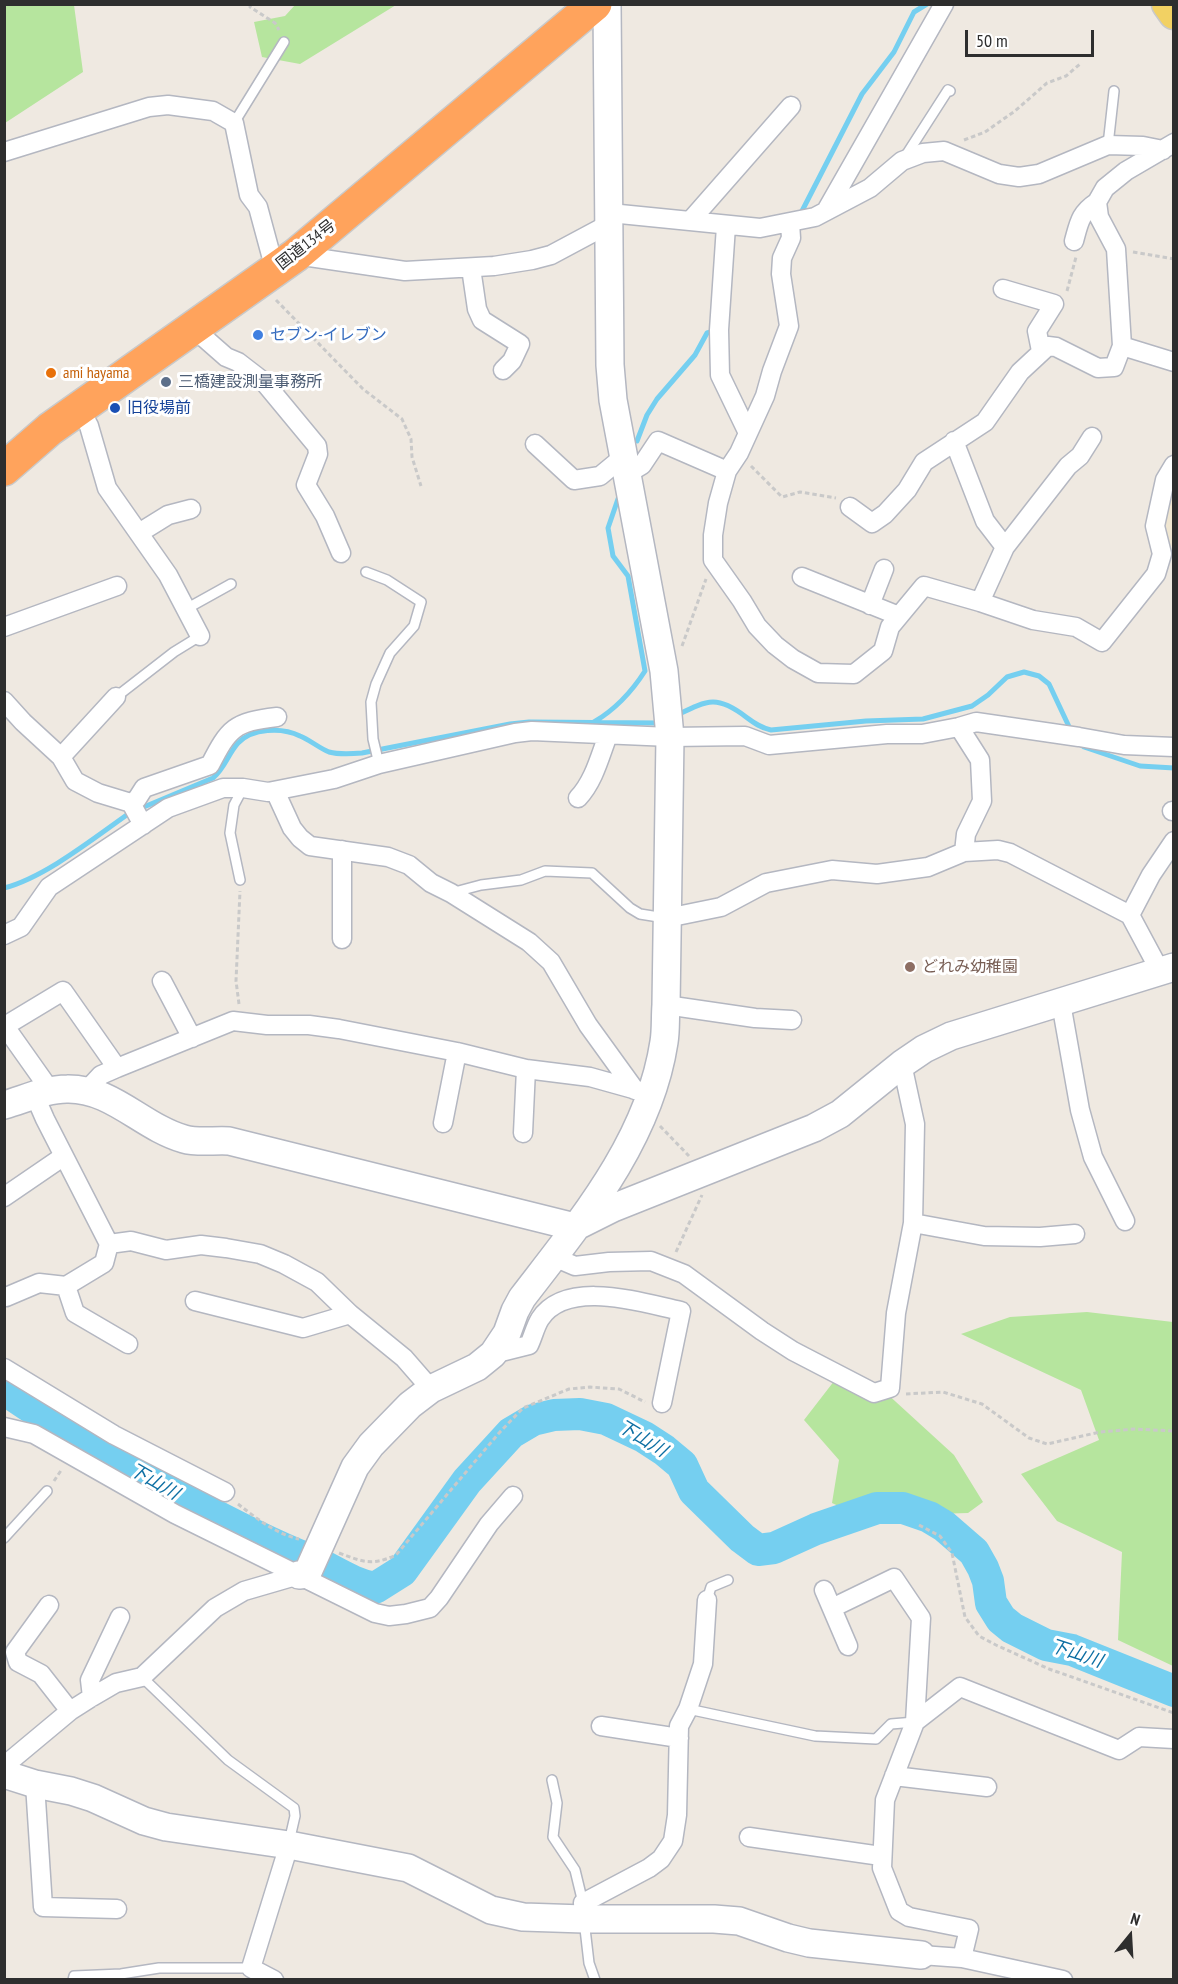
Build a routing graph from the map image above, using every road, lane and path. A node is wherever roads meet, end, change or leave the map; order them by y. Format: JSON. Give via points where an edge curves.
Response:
{"nodes":[{"id":1,"x":251,"y":4,"type":"edge"},
{"id":2,"x":595,"y":4,"type":"edge"},
{"id":3,"x":608,"y":4,"type":"edge"},
{"id":4,"x":944,"y":4,"type":"edge"},
{"id":5,"x":1167,"y":4,"type":"edge"},
{"id":6,"x":1173,"y":14,"type":"edge"},
{"id":7,"x":284,"y":42,"type":"joint"},
{"id":8,"x":1080,"y":64,"type":"dead end"},
{"id":9,"x":950,"y":91,"type":"dead end"},
{"id":10,"x":1114,"y":91,"type":"dead end"},
{"id":11,"x":791,"y":106,"type":"dead end"},
{"id":12,"x":234,"y":123,"type":"junction"},
{"id":13,"x":1108,"y":145,"type":"junction"},
{"id":14,"x":1168,"y":146,"type":"edge"},
{"id":15,"x":944,"y":151,"type":"junction"},
{"id":16,"x":4,"y":152,"type":"edge"},
{"id":17,"x":902,"y":161,"type":"junction"},
{"id":18,"x":1097,"y":202,"type":"junction"},
{"id":19,"x":826,"y":211,"type":"junction"},
{"id":20,"x":609,"y":219,"type":"junction"},
{"id":21,"x":691,"y":220,"type":"junction"},
{"id":22,"x":790,"y":223,"type":"junction"},
{"id":23,"x":726,"y":226,"type":"junction"},
{"id":24,"x":1076,"y":248,"type":"joint"},
{"id":25,"x":1116,"y":249,"type":"junction"},
{"id":26,"x":1173,"y":259,"type":"edge"},
{"id":27,"x":278,"y":268,"type":"junction"},
{"id":28,"x":471,"y":268,"type":"junction"},
{"id":29,"x":1003,"y":289,"type":"dead end"},
{"id":30,"x":1065,"y":296,"type":"dead end"},
{"id":31,"x":193,"y":328,"type":"junction"},
{"id":32,"x":1122,"y":346,"type":"junction"},
{"id":33,"x":1041,"y":351,"type":"junction"},
{"id":34,"x":1173,"y":362,"type":"edge"},
{"id":35,"x":503,"y":370,"type":"dead end"},
{"id":36,"x":80,"y":408,"type":"junction"},
{"id":37,"x":747,"y":431,"type":"junction"},
{"id":38,"x":1092,"y":437,"type":"dead end"},
{"id":39,"x":954,"y":441,"type":"junction"},
{"id":40,"x":535,"y":444,"type":"dead end"},
{"id":41,"x":739,"y":453,"type":"junction"},
{"id":42,"x":625,"y":465,"type":"junction"},
{"id":43,"x":1173,"y":465,"type":"edge"},
{"id":44,"x":4,"y":469,"type":"edge"},
{"id":45,"x":727,"y":471,"type":"junction"},
{"id":46,"x":421,"y":486,"type":"dead end"},
{"id":47,"x":850,"y":507,"type":"joint"},
{"id":48,"x":191,"y":508,"type":"dead end"},
{"id":49,"x":139,"y":533,"type":"junction"},
{"id":50,"x":1005,"y":547,"type":"junction"},
{"id":51,"x":341,"y":553,"type":"dead end"},
{"id":52,"x":712,"y":560,"type":"junction"},
{"id":53,"x":884,"y":569,"type":"dead end"},
{"id":54,"x":366,"y":572,"type":"dead end"},
{"id":55,"x":802,"y":577,"type":"dead end"},
{"id":56,"x":231,"y":584,"type":"dead end"},
{"id":57,"x":117,"y":586,"type":"dead end"},
{"id":58,"x":980,"y":602,"type":"junction"},
{"id":59,"x":870,"y":605,"type":"junction"},
{"id":60,"x":186,"y":609,"type":"junction"},
{"id":61,"x":899,"y":616,"type":"junction"},
{"id":62,"x":4,"y":627,"type":"edge"},
{"id":63,"x":200,"y":636,"type":"joint"},
{"id":64,"x":664,"y":671,"type":"junction"},
{"id":65,"x":116,"y":697,"type":"joint"},
{"id":66,"x":4,"y":701,"type":"edge"},
{"id":67,"x":277,"y":717,"type":"dead end"},
{"id":68,"x":669,"y":727,"type":"junction"},
{"id":69,"x":959,"y":727,"type":"junction"},
{"id":70,"x":608,"y":735,"type":"junction"},
{"id":71,"x":1173,"y":747,"type":"edge"},
{"id":72,"x":61,"y":757,"type":"junction"},
{"id":73,"x":378,"y":760,"type":"junction"},
{"id":74,"x":243,"y":788,"type":"junction"},
{"id":75,"x":275,"y":790,"type":"junction"},
{"id":76,"x":578,"y":798,"type":"dead end"},
{"id":77,"x":136,"y":813,"type":"junction"},
{"id":78,"x":1173,"y":841,"type":"edge"},
{"id":79,"x":342,"y":850,"type":"junction"},
{"id":80,"x":964,"y":852,"type":"junction"},
{"id":81,"x":240,"y":880,"type":"joint"},
{"id":82,"x":451,"y":892,"type":"junction"},
{"id":83,"x":1130,"y":915,"type":"junction"},
{"id":84,"x":667,"y":918,"type":"junction"},
{"id":85,"x":4,"y":935,"type":"edge"},
{"id":86,"x":342,"y":939,"type":"dead end"},
{"id":87,"x":1167,"y":969,"type":"edge"},
{"id":88,"x":162,"y":981,"type":"dead end"},
{"id":89,"x":1061,"y":1003,"type":"junction"},
{"id":90,"x":666,"y":1005,"type":"junction"},
{"id":91,"x":792,"y":1020,"type":"dead end"},
{"id":92,"x":241,"y":1021,"type":"junction"},
{"id":93,"x":5,"y":1026,"type":"edge"},
{"id":94,"x":192,"y":1038,"type":"junction"},
{"id":95,"x":457,"y":1052,"type":"junction"},
{"id":96,"x":902,"y":1064,"type":"junction"},
{"id":97,"x":117,"y":1068,"type":"junction"},
{"id":98,"x":526,"y":1069,"type":"junction"},
{"id":99,"x":87,"y":1090,"type":"junction"},
{"id":100,"x":43,"y":1093,"type":"junction"},
{"id":101,"x":644,"y":1098,"type":"junction"},
{"id":102,"x":4,"y":1105,"type":"edge"},
{"id":103,"x":443,"y":1123,"type":"dead end"},
{"id":104,"x":523,"y":1133,"type":"dead end"},
{"id":105,"x":64,"y":1156,"type":"junction"},
{"id":106,"x":710,"y":1169,"type":"junction"},
{"id":107,"x":4,"y":1197,"type":"edge"},
{"id":108,"x":1125,"y":1221,"type":"dead end"},
{"id":109,"x":913,"y":1223,"type":"junction"},
{"id":110,"x":575,"y":1227,"type":"junction"},
{"id":111,"x":1075,"y":1234,"type":"dead end"},
{"id":112,"x":109,"y":1244,"type":"junction"},
{"id":113,"x":554,"y":1257,"type":"junction"},
{"id":114,"x":668,"y":1268,"type":"junction"},
{"id":115,"x":66,"y":1286,"type":"junction"},
{"id":116,"x":6,"y":1297,"type":"edge"},
{"id":117,"x":195,"y":1301,"type":"dead end"},
{"id":118,"x":350,"y":1314,"type":"junction"},
{"id":119,"x":128,"y":1344,"type":"dead end"},
{"id":120,"x":493,"y":1354,"type":"junction"},
{"id":121,"x":4,"y":1368,"type":"edge"},
{"id":122,"x":890,"y":1388,"type":"junction"},
{"id":123,"x":431,"y":1389,"type":"junction"},
{"id":124,"x":662,"y":1403,"type":"joint"},
{"id":125,"x":4,"y":1427,"type":"edge"},
{"id":126,"x":1173,"y":1431,"type":"edge"},
{"id":127,"x":72,"y":1455,"type":"junction"},
{"id":128,"x":47,"y":1491,"type":"joint"},
{"id":129,"x":225,"y":1492,"type":"joint"},
{"id":130,"x":513,"y":1496,"type":"dead end"},
{"id":131,"x":919,"y":1525,"type":"dead end"},
{"id":132,"x":4,"y":1538,"type":"edge"},
{"id":133,"x":320,"y":1547,"type":"junction"},
{"id":134,"x":303,"y":1575,"type":"junction"},
{"id":135,"x":728,"y":1580,"type":"dead end"},
{"id":136,"x":824,"y":1590,"type":"dead end"},
{"id":137,"x":706,"y":1600,"type":"joint"},
{"id":138,"x":49,"y":1605,"type":"dead end"},
{"id":139,"x":832,"y":1608,"type":"junction"},
{"id":140,"x":120,"y":1617,"type":"dead end"},
{"id":141,"x":848,"y":1646,"type":"dead end"},
{"id":142,"x":142,"y":1677,"type":"junction"},
{"id":143,"x":92,"y":1697,"type":"junction"},
{"id":144,"x":688,"y":1709,"type":"junction"},
{"id":145,"x":70,"y":1711,"type":"junction"},
{"id":146,"x":1173,"y":1713,"type":"edge"},
{"id":147,"x":915,"y":1722,"type":"junction"},
{"id":148,"x":601,"y":1726,"type":"dead end"},
{"id":149,"x":679,"y":1738,"type":"junction"},
{"id":150,"x":1173,"y":1739,"type":"edge"},
{"id":151,"x":4,"y":1766,"type":"edge"},
{"id":152,"x":4,"y":1774,"type":"edge"},
{"id":153,"x":894,"y":1776,"type":"junction"},
{"id":154,"x":552,"y":1780,"type":"dead end"},
{"id":155,"x":35,"y":1784,"type":"junction"},
{"id":156,"x":987,"y":1787,"type":"dead end"},
{"id":157,"x":749,"y":1838,"type":"dead end"},
{"id":158,"x":289,"y":1845,"type":"junction"},
{"id":159,"x":881,"y":1856,"type":"junction"},
{"id":160,"x":117,"y":1909,"type":"dead end"},
{"id":161,"x":584,"y":1911,"type":"junction"},
{"id":162,"x":921,"y":1955,"type":"joint"},
{"id":163,"x":962,"y":1958,"type":"junction"},
{"id":164,"x":251,"y":1968,"type":"junction"},
{"id":165,"x":73,"y":1980,"type":"edge"},
{"id":166,"x":274,"y":1980,"type":"edge"},
{"id":167,"x":595,"y":1980,"type":"edge"},
{"id":168,"x":1063,"y":1980,"type":"edge"}],
"edges":[{"from":1,"to":7,"type":"path","via":[[275,23]]},
{"from":2,"to":27,"type":"highway","name":"国道134号"},
{"from":3,"to":20,"type":"street"},
{"from":4,"to":19,"type":"street"},
{"from":5,"to":6,"type":"main road"},
{"from":7,"to":12,"type":"lane"},
{"from":8,"to":15,"type":"path","via":[[1066,76],[1047,83],[985,132]]},
{"from":9,"to":17,"type":"lane"},
{"from":10,"to":13,"type":"lane"},
{"from":11,"to":21,"type":"street"},
{"from":12,"to":16,"type":"street","via":[[213,111],[168,105],[149,107]]},
{"from":12,"to":27,"type":"street","via":[[249,195],[258,207]]},
{"from":13,"to":14,"type":"street"},
{"from":13,"to":15,"type":"street","via":[[1039,174],[1019,177],[999,174]]},
{"from":14,"to":18,"type":"street","via":[[1126,171]]},
{"from":15,"to":17,"type":"street"},
{"from":17,"to":19,"type":"street","via":[[870,188]]},
{"from":18,"to":24,"type":"street","via":[[1080,219]]},
{"from":18,"to":25,"type":"street","via":[[1099,217]]},
{"from":19,"to":22,"type":"street"},
{"from":20,"to":21,"type":"street"},
{"from":20,"to":28,"type":"street","via":[[551,255]]},
{"from":20,"to":42,"type":"street","via":[[610,365]]},
{"from":21,"to":23,"type":"street"},
{"from":22,"to":23,"type":"street","via":[[760,228]]},
{"from":22,"to":37,"type":"street","via":[[781,274],[789,326],[765,396]]},
{"from":23,"to":37,"type":"street","via":[[720,375]]},
{"from":24,"to":30,"type":"path"},
{"from":25,"to":26,"type":"path"},
{"from":25,"to":32,"type":"street"},
{"from":27,"to":28,"type":"street"},
{"from":27,"to":31,"type":"highway","name":"国道134号"},
{"from":27,"to":46,"type":"path","via":[[266,290],[363,389],[402,419],[411,439]]},
{"from":28,"to":35,"type":"street","via":[[482,320],[520,345]]},
{"from":29,"to":33,"type":"street","via":[[1054,304],[1037,331]]},
{"from":31,"to":36,"type":"highway","name":"国道134号"},
{"from":31,"to":51,"type":"street","via":[[226,357],[264,382],[317,446],[318,454],[306,485]]},
{"from":32,"to":33,"type":"street","via":[[1114,367],[1098,368],[1056,346]]},
{"from":32,"to":34,"type":"street"},
{"from":33,"to":39,"type":"street","via":[[1020,372],[985,422]]},
{"from":36,"to":44,"type":"highway","name":"国道134号"},
{"from":36,"to":49,"type":"street","via":[[107,488]]},
{"from":37,"to":41,"type":"street"},
{"from":38,"to":50,"type":"street"},
{"from":39,"to":47,"type":"street","via":[[924,462],[907,490],[872,523]]},
{"from":39,"to":50,"type":"street","via":[[986,521]]},
{"from":40,"to":42,"type":"street","via":[[574,480],[600,476]]},
{"from":41,"to":45,"type":"street"},
{"from":41,"to":47,"type":"path","via":[[782,497],[801,492],[839,499]]},
{"from":42,"to":45,"type":"street","via":[[642,465],[658,441]]},
{"from":42,"to":64,"type":"street"},
{"from":43,"to":58,"type":"street","via":[[1165,480],[1155,526],[1162,554],[1156,574],[1102,642],[1076,627],[1033,620]]},
{"from":45,"to":52,"type":"street","via":[[718,503]]},
{"from":48,"to":49,"type":"street","via":[[168,515]]},
{"from":49,"to":60,"type":"street"},
{"from":50,"to":58,"type":"street"},
{"from":52,"to":61,"type":"street","via":[[757,626],[793,660],[818,673],[854,674],[883,651],[890,627]]},
{"from":52,"to":64,"type":"path","via":[[681,649]]},
{"from":53,"to":59,"type":"street"},
{"from":54,"to":73,"type":"lane","via":[[387,580],[421,602],[414,626],[390,653],[371,702]]},
{"from":55,"to":59,"type":"street"},
{"from":56,"to":60,"type":"lane"},
{"from":57,"to":62,"type":"street"},
{"from":58,"to":61,"type":"street","via":[[924,586]]},
{"from":59,"to":61,"type":"street"},
{"from":60,"to":63,"type":"street"},
{"from":63,"to":65,"type":"lane"},
{"from":64,"to":68,"type":"street"},
{"from":65,"to":72,"type":"street"},
{"from":66,"to":72,"type":"street"},
{"from":67,"to":77,"type":"street","via":[[235,727],[222,741],[210,765],[144,788],[137,799]]},
{"from":68,"to":69,"type":"street","via":[[745,736],[769,745],[922,734]]},
{"from":68,"to":70,"type":"street"},
{"from":68,"to":84,"type":"street"},
{"from":69,"to":71,"type":"street","via":[[976,722],[1124,746]]},
{"from":69,"to":80,"type":"street","via":[[980,760],[982,801],[966,834]]},
{"from":70,"to":73,"type":"street","via":[[532,731]]},
{"from":70,"to":76,"type":"street","via":[[590,781]]},
{"from":72,"to":77,"type":"street","via":[[75,781]]},
{"from":73,"to":75,"type":"street","via":[[334,778]]},
{"from":74,"to":75,"type":"street"},
{"from":74,"to":77,"type":"street","via":[[223,788],[168,808]]},
{"from":74,"to":81,"type":"lane","via":[[234,805],[230,833]]},
{"from":75,"to":79,"type":"street","via":[[300,838],[310,846]]},
{"from":77,"to":85,"type":"street","via":[[49,887],[21,927]]},
{"from":78,"to":83,"type":"street"},
{"from":79,"to":82,"type":"street","via":[[388,857],[409,865],[431,883]]},
{"from":79,"to":86,"type":"street"},
{"from":80,"to":83,"type":"street","via":[[1010,853]]},
{"from":80,"to":84,"type":"street","via":[[928,867],[877,874],[832,870],[765,883],[721,907]]},
{"from":81,"to":92,"type":"path","via":[[236,981]]},
{"from":82,"to":84,"type":"lane","via":[[521,880],[545,871],[592,873],[630,908],[640,914]]},
{"from":82,"to":101,"type":"street","via":[[529,942],[551,962],[588,1025]]},
{"from":83,"to":87,"type":"street"},
{"from":84,"to":90,"type":"street"},
{"from":87,"to":89,"type":"street"},
{"from":88,"to":94,"type":"street"},
{"from":89,"to":96,"type":"street","via":[[951,1036]]},
{"from":89,"to":108,"type":"street","via":[[1080,1110],[1093,1157]]},
{"from":90,"to":91,"type":"street"},
{"from":90,"to":101,"type":"street","via":[[664,1041]]},
{"from":92,"to":94,"type":"street"},
{"from":92,"to":95,"type":"street","via":[[339,1029]]},
{"from":93,"to":97,"type":"street","via":[[63,991]]},
{"from":93,"to":100,"type":"street"},
{"from":94,"to":97,"type":"street"},
{"from":95,"to":98,"type":"street"},
{"from":95,"to":103,"type":"street"},
{"from":96,"to":106,"type":"street","via":[[840,1114]]},
{"from":96,"to":109,"type":"street","via":[[915,1124]]},
{"from":97,"to":99,"type":"street","via":[[101,1075]]},
{"from":98,"to":101,"type":"street","via":[[590,1077]]},
{"from":98,"to":104,"type":"street"},
{"from":99,"to":100,"type":"street"},
{"from":99,"to":110,"type":"street","via":[[108,1097],[153,1127],[186,1140],[230,1141]]},
{"from":100,"to":102,"type":"street"},
{"from":100,"to":105,"type":"street"},
{"from":101,"to":106,"type":"path"},
{"from":101,"to":110,"type":"street","via":[[636,1131],[611,1176]]},
{"from":105,"to":107,"type":"street"},
{"from":105,"to":112,"type":"street"},
{"from":106,"to":110,"type":"street"},
{"from":106,"to":114,"type":"path"},
{"from":109,"to":111,"type":"street","via":[[984,1236]]},
{"from":109,"to":122,"type":"street","via":[[896,1313]]},
{"from":110,"to":113,"type":"street"},
{"from":112,"to":115,"type":"street","via":[[104,1263]]},
{"from":112,"to":118,"type":"street","via":[[131,1241],[166,1250],[201,1245],[260,1254],[316,1282]]},
{"from":113,"to":114,"type":"street","via":[[576,1266],[651,1261]]},
{"from":113,"to":120,"type":"street","via":[[522,1298]]},
{"from":114,"to":122,"type":"street","via":[[684,1274],[793,1351],[874,1394]]},
{"from":115,"to":116,"type":"street","via":[[39,1283]]},
{"from":115,"to":119,"type":"street","via":[[75,1313]]},
{"from":117,"to":118,"type":"street","via":[[303,1328]]},
{"from":118,"to":123,"type":"street","via":[[404,1358]]},
{"from":120,"to":123,"type":"street","via":[[477,1367]]},
{"from":120,"to":124,"type":"street","via":[[529,1345],[548,1310],[567,1300],[590,1295],[681,1311]]},
{"from":121,"to":129,"type":"street","via":[[114,1435]]},
{"from":122,"to":126,"type":"path","via":[[906,1394],[943,1392],[982,1404],[1029,1438],[1047,1444],[1100,1432]]},
{"from":123,"to":133,"type":"street","via":[[371,1445],[351,1475]]},
{"from":124,"to":133,"type":"path","via":[[645,1402],[619,1389],[590,1387],[569,1389],[543,1399],[523,1408],[499,1433],[396,1555],[380,1563],[364,1562]]},
{"from":125,"to":127,"type":"street","via":[[34,1434]]},
{"from":127,"to":128,"type":"path"},
{"from":127,"to":134,"type":"street","via":[[175,1514]]},
{"from":128,"to":132,"type":"lane"},
{"from":129,"to":133,"type":"path","via":[[264,1524]]},
{"from":130,"to":134,"type":"street","via":[[430,1608],[389,1616],[375,1613]]},
{"from":131,"to":146,"type":"path","via":[[940,1536],[952,1553],[965,1617],[980,1636],[1049,1669]]},
{"from":133,"to":134,"type":"street"},
{"from":134,"to":142,"type":"street","via":[[244,1591],[215,1608]]},
{"from":135,"to":137,"type":"lane","via":[[711,1587]]},
{"from":136,"to":139,"type":"street"},
{"from":137,"to":144,"type":"street","via":[[703,1664]]},
{"from":138,"to":145,"type":"street","via":[[15,1652],[18,1662],[41,1674]]},
{"from":139,"to":141,"type":"street"},
{"from":139,"to":147,"type":"street","via":[[894,1578],[921,1618]]},
{"from":140,"to":143,"type":"street","via":[[90,1680]]},
{"from":142,"to":143,"type":"street","via":[[116,1683]]},
{"from":142,"to":158,"type":"lane","via":[[228,1760],[294,1808]]},
{"from":143,"to":145,"type":"street"},
{"from":144,"to":147,"type":"lane","via":[[815,1736],[876,1739],[891,1724]]},
{"from":144,"to":149,"type":"street","via":[[679,1726]]},
{"from":145,"to":151,"type":"street"},
{"from":147,"to":150,"type":"street","via":[[960,1687],[1119,1750],[1139,1737]]},
{"from":147,"to":153,"type":"street"},
{"from":148,"to":149,"type":"street"},
{"from":149,"to":161,"type":"street","via":[[673,1841],[661,1859]]},
{"from":152,"to":155,"type":"street"},
{"from":153,"to":156,"type":"street"},
{"from":153,"to":159,"type":"street","via":[[885,1800]]},
{"from":154,"to":161,"type":"lane","via":[[557,1803],[553,1837],[575,1870]]},
{"from":155,"to":158,"type":"street","via":[[93,1798],[166,1827]]},
{"from":155,"to":160,"type":"street","via":[[43,1907]]},
{"from":157,"to":159,"type":"street"},
{"from":158,"to":161,"type":"street","via":[[408,1868],[491,1910],[524,1917]]},
{"from":158,"to":164,"type":"street"},
{"from":159,"to":163,"type":"street","via":[[899,1911],[909,1917],[969,1929]]},
{"from":161,"to":162,"type":"street","via":[[739,1922],[809,1943]]},
{"from":161,"to":167,"type":"lane","via":[[589,1963]]},
{"from":162,"to":163,"type":"street"},
{"from":163,"to":168,"type":"street"},
{"from":164,"to":165,"type":"lane","via":[[159,1968],[74,1976]]},
{"from":164,"to":166,"type":"street"}]}
